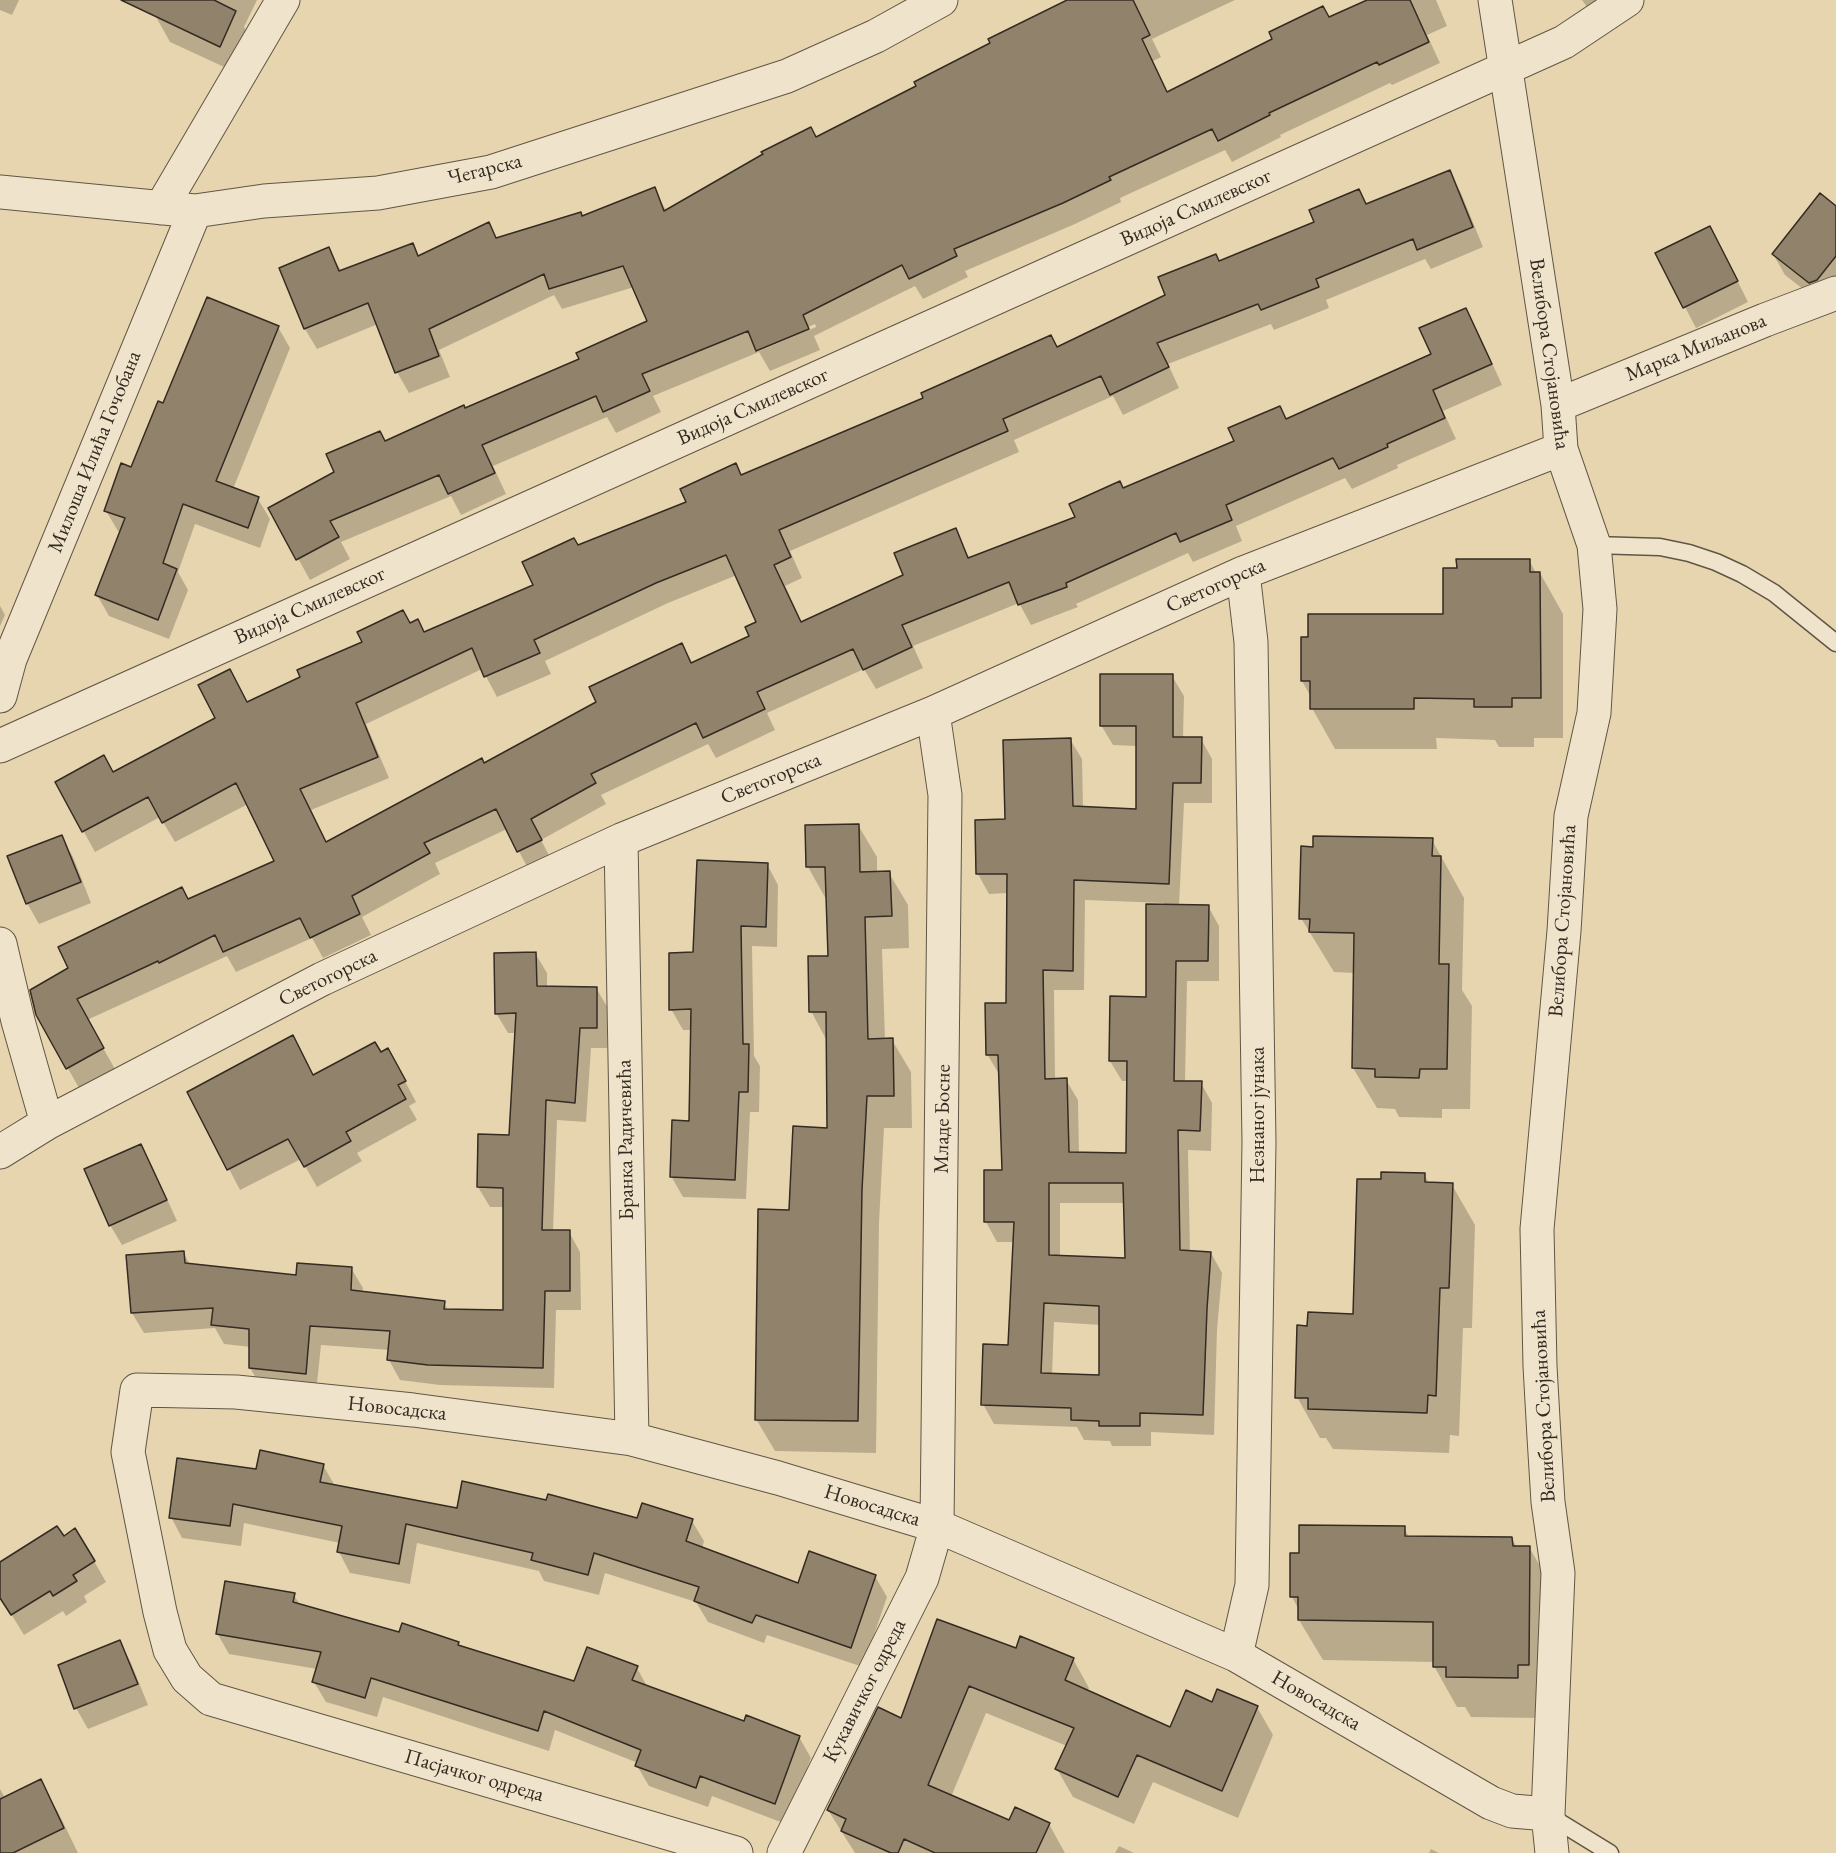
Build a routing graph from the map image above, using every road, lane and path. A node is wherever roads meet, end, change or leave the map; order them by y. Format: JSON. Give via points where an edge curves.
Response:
{"nodes":[{"id":1,"x":283,"y":0,"type":"edge"},
{"id":2,"x":941,"y":0,"type":"edge"},
{"id":3,"x":1495,"y":0,"type":"edge"},
{"id":4,"x":1628,"y":0,"type":"edge"},
{"id":5,"x":1506,"y":68,"type":"junction"},
{"id":6,"x":0,"y":192,"type":"edge"},
{"id":7,"x":161,"y":208,"type":"junction"},
{"id":8,"x":195,"y":211,"type":"junction"},
{"id":9,"x":1836,"y":293,"type":"edge"},
{"id":10,"x":1558,"y":405,"type":"junction"},
{"id":11,"x":1561,"y":449,"type":"junction"},
{"id":12,"x":1594,"y":545,"type":"junction"},
{"id":13,"x":1243,"y":573,"type":"junction"},
{"id":14,"x":1836,"y":643,"type":"edge"},
{"id":15,"x":0,"y":696,"type":"edge"},
{"id":16,"x":933,"y":713,"type":"junction"},
{"id":17,"x":0,"y":746,"type":"edge"},
{"id":18,"x":621,"y":840,"type":"junction"},
{"id":19,"x":0,"y":944,"type":"edge"},
{"id":20,"x":47,"y":1123,"type":"junction"},
{"id":21,"x":0,"y":1152,"type":"edge"},
{"id":22,"x":632,"y":1439,"type":"junction"},
{"id":23,"x":937,"y":1526,"type":"junction"},
{"id":24,"x":1236,"y":1655,"type":"junction"},
{"id":25,"x":211,"y":1699,"type":"joint"},
{"id":26,"x":1548,"y":1814,"type":"junction"},
{"id":27,"x":736,"y":1853,"type":"edge"},
{"id":28,"x":784,"y":1853,"type":"edge"},
{"id":29,"x":1552,"y":1853,"type":"edge"},
{"id":30,"x":1610,"y":1853,"type":"edge"}],
"edges":[{"from":1,"to":7,"type":"street"},
{"from":2,"to":8,"type":"street","name":"Чегарска","via":[[876,36],[787,76],[491,172],[378,193],[264,201]]},
{"from":3,"to":5,"type":"street","name":"Велибора Стојановића"},
{"from":4,"to":5,"type":"street","name":"Видоја Смилевског","via":[[1564,42]]},
{"from":5,"to":10,"type":"street","name":"Велибора Стојановића"},
{"from":5,"to":17,"type":"street","name":"Видоја Смилевског"},
{"from":6,"to":7,"type":"street","name":"Чегарска"},
{"from":7,"to":8,"type":"street","name":"Чегарска"},
{"from":8,"to":15,"type":"street","name":"Милоша Илића Гочобана","via":[[10,659]]},
{"from":9,"to":10,"type":"street","name":"Марка Миљанова"},
{"from":10,"to":11,"type":"street","name":"Велибора Стојановића"},
{"from":11,"to":12,"type":"street","name":"Велибора Стојановића"},
{"from":11,"to":13,"type":"street","name":"Светогорска"},
{"from":12,"to":14,"type":"lane","via":[[1660,547],[1716,562],[1774,592]]},
{"from":12,"to":26,"type":"street","name":"Велибора Стојановића","via":[[1600,609],[1594,713],[1571,816],[1537,1229],[1544,1437],[1558,1574]]},
{"from":13,"to":16,"type":"street","name":"Светогорска"},
{"from":13,"to":24,"type":"street","name":"Незнаног јунака","via":[[1251,642],[1259,1142],[1252,1585]]},
{"from":16,"to":18,"type":"street","name":"Светогорска"},
{"from":16,"to":23,"type":"street","name":"Младе Босне","via":[[945,795]]},
{"from":18,"to":20,"type":"street","name":"Светогорска","via":[[322,980]]},
{"from":18,"to":22,"type":"street","name":"Бранка Радичевића"},
{"from":19,"to":20,"type":"street"},
{"from":20,"to":21,"type":"street","name":"Светогорска"},
{"from":22,"to":23,"type":"street","name":"Новосадска"},
{"from":22,"to":25,"type":"street","name":"Новосадска","via":[[236,1392],[137,1390],[128,1452],[160,1612],[170,1650],[187,1678]]},
{"from":23,"to":24,"type":"street","name":"Новосадска"},
{"from":23,"to":28,"type":"street","name":"Кукавичког одреда","via":[[922,1578]]},
{"from":24,"to":26,"type":"street","name":"Новосадска","via":[[1491,1803],[1512,1811]]},
{"from":25,"to":27,"type":"street","name":"Пасјачког одреда"},
{"from":26,"to":29,"type":"street","name":"Велибора Стојановића"},
{"from":26,"to":30,"type":"lane"}]}
